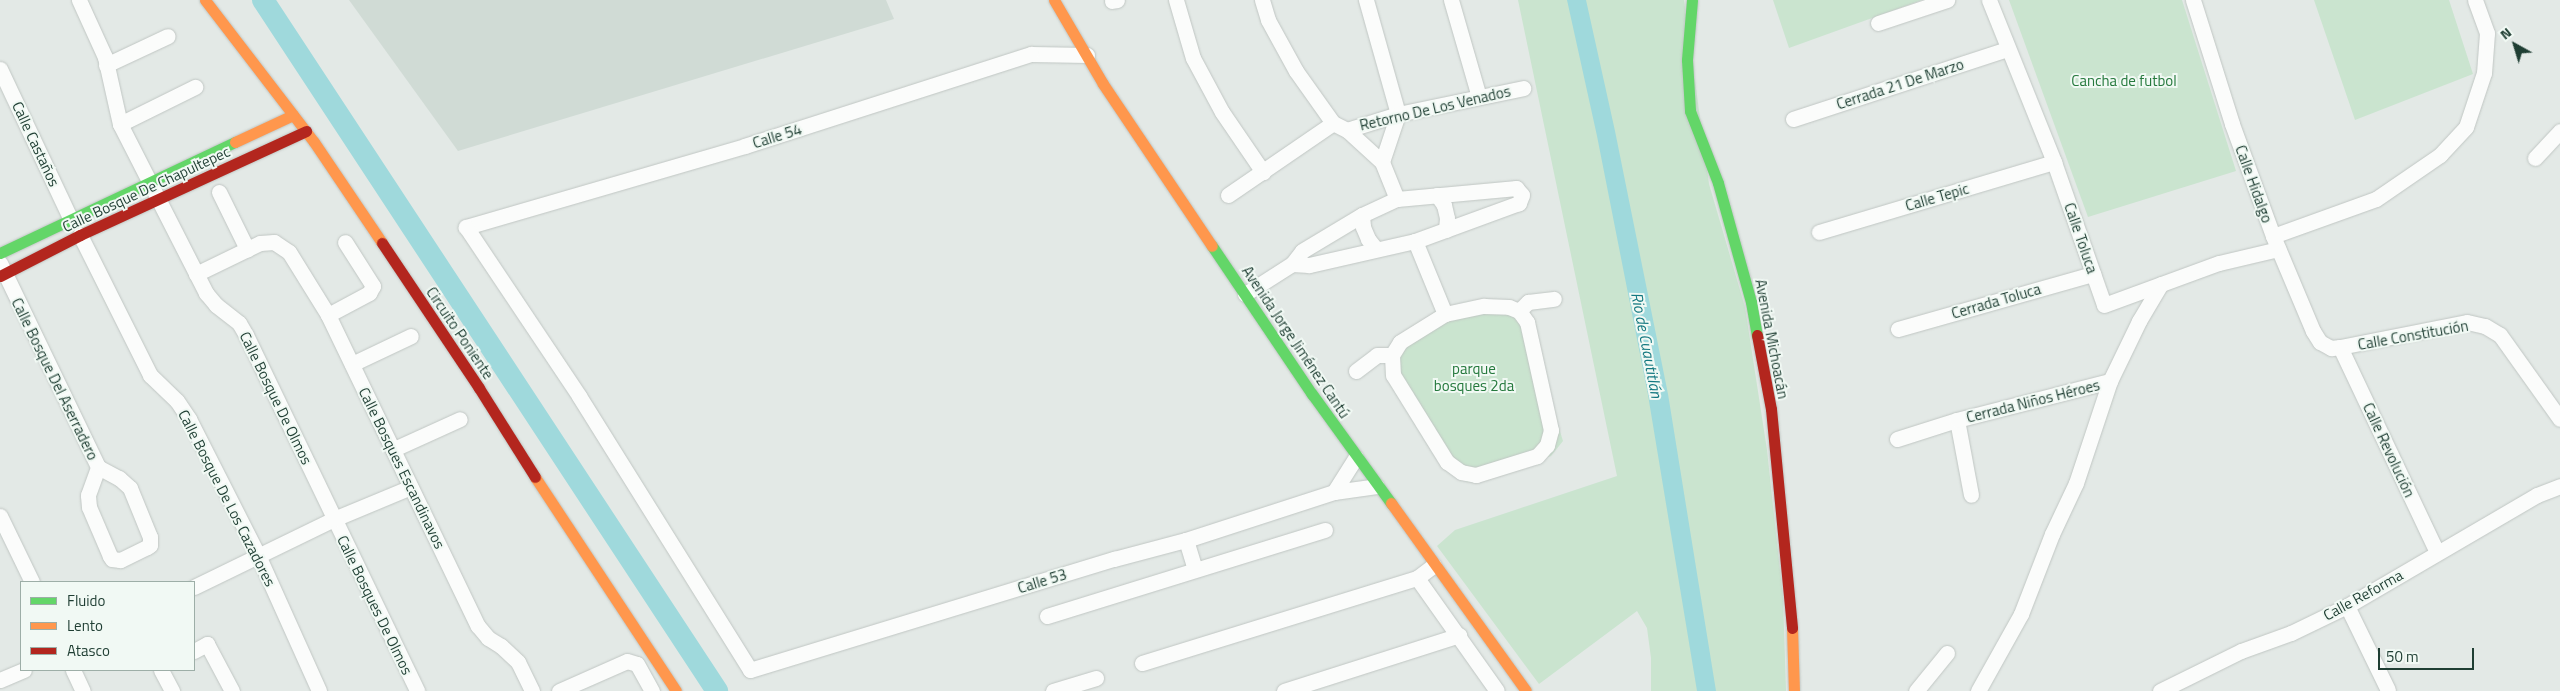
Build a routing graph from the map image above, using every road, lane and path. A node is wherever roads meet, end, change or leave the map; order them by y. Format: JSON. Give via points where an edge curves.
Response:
{"nodes":[{"id":1,"x":79,"y":0,"type":"edge"},
{"id":2,"x":205,"y":0,"type":"edge"},
{"id":3,"x":1054,"y":0,"type":"edge"},
{"id":4,"x":1176,"y":0,"type":"edge"},
{"id":5,"x":1262,"y":0,"type":"edge"},
{"id":6,"x":1366,"y":0,"type":"edge"},
{"id":7,"x":1451,"y":0,"type":"edge"},
{"id":8,"x":1692,"y":0,"type":"edge"},
{"id":9,"x":1947,"y":0,"type":"edge"},
{"id":10,"x":1988,"y":0,"type":"edge"},
{"id":11,"x":2193,"y":0,"type":"edge"},
{"id":12,"x":2476,"y":0,"type":"edge"},
{"id":13,"x":1878,"y":23,"type":"dead end"},
{"id":14,"x":168,"y":36,"type":"dead end"},
{"id":15,"x":2007,"y":49,"type":"junction"},
{"id":16,"x":1087,"y":55,"type":"junction"},
{"id":17,"x":106,"y":65,"type":"junction"},
{"id":18,"x":0,"y":69,"type":"edge"},
{"id":19,"x":195,"y":87,"type":"dead end"},
{"id":20,"x":1523,"y":88,"type":"dead end"},
{"id":21,"x":1479,"y":97,"type":"junction"},
{"id":22,"x":293,"y":114,"type":"junction"},
{"id":23,"x":1398,"y":114,"type":"junction"},
{"id":24,"x":1793,"y":119,"type":"dead end"},
{"id":25,"x":120,"y":124,"type":"junction"},
{"id":26,"x":1340,"y":126,"type":"junction"},
{"id":27,"x":306,"y":131,"type":"junction"},
{"id":28,"x":2558,"y":135,"type":"edge"},
{"id":29,"x":2535,"y":158,"type":"dead end"},
{"id":30,"x":1382,"y":162,"type":"junction"},
{"id":31,"x":2054,"y":162,"type":"junction"},
{"id":32,"x":1263,"y":172,"type":"junction"},
{"id":33,"x":148,"y":181,"type":"junction"},
{"id":34,"x":219,"y":192,"type":"dead end"},
{"id":35,"x":1437,"y":194,"type":"junction"},
{"id":36,"x":1228,"y":195,"type":"dead end"},
{"id":37,"x":1397,"y":199,"type":"junction"},
{"id":38,"x":158,"y":200,"type":"junction"},
{"id":39,"x":1362,"y":215,"type":"junction"},
{"id":40,"x":72,"y":220,"type":"junction"},
{"id":41,"x":1446,"y":230,"type":"junction"},
{"id":42,"x":1819,"y":232,"type":"dead end"},
{"id":43,"x":80,"y":235,"type":"junction"},
{"id":44,"x":1415,"y":241,"type":"junction"},
{"id":45,"x":345,"y":242,"type":"dead end"},
{"id":46,"x":2276,"y":242,"type":"junction"},
{"id":47,"x":247,"y":249,"type":"junction"},
{"id":48,"x":1376,"y":249,"type":"junction"},
{"id":49,"x":0,"y":252,"type":"edge"},
{"id":50,"x":1292,"y":264,"type":"junction"},
{"id":51,"x":2,"y":271,"type":"edge"},
{"id":52,"x":196,"y":274,"type":"junction"},
{"id":53,"x":2093,"y":274,"type":"junction"},
{"id":54,"x":2161,"y":284,"type":"junction"},
{"id":55,"x":1245,"y":294,"type":"junction"},
{"id":56,"x":1554,"y":299,"type":"dead end"},
{"id":57,"x":1519,"y":311,"type":"junction"},
{"id":58,"x":1445,"y":314,"type":"junction"},
{"id":59,"x":328,"y":315,"type":"junction"},
{"id":60,"x":1898,"y":328,"type":"dead end"},
{"id":61,"x":411,"y":336,"type":"dead end"},
{"id":62,"x":2340,"y":347,"type":"junction"},
{"id":63,"x":1392,"y":355,"type":"junction"},
{"id":64,"x":352,"y":364,"type":"junction"},
{"id":65,"x":1356,"y":371,"type":"dead end"},
{"id":66,"x":2110,"y":381,"type":"junction"},
{"id":67,"x":460,"y":419,"type":"dead end"},
{"id":68,"x":2560,"y":419,"type":"edge"},
{"id":69,"x":1957,"y":420,"type":"junction"},
{"id":70,"x":1897,"y":439,"type":"dead end"},
{"id":71,"x":394,"y":448,"type":"junction"},
{"id":72,"x":1356,"y":457,"type":"junction"},
{"id":73,"x":98,"y":467,"type":"junction"},
{"id":74,"x":1377,"y":486,"type":"junction"},
{"id":75,"x":2560,"y":486,"type":"edge"},
{"id":76,"x":411,"y":487,"type":"junction"},
{"id":77,"x":1334,"y":492,"type":"junction"},
{"id":78,"x":1971,"y":495,"type":"dead end"},
{"id":79,"x":0,"y":516,"type":"edge"},
{"id":80,"x":334,"y":519,"type":"junction"},
{"id":81,"x":1325,"y":530,"type":"dead end"},
{"id":82,"x":1186,"y":540,"type":"junction"},
{"id":83,"x":2437,"y":552,"type":"junction"},
{"id":84,"x":258,"y":555,"type":"junction"},
{"id":85,"x":1434,"y":565,"type":"junction"},
{"id":86,"x":1195,"y":569,"type":"junction"},
{"id":87,"x":1417,"y":578,"type":"junction"},
{"id":88,"x":32,"y":581,"type":"edge"},
{"id":89,"x":195,"y":586,"type":"edge"},
{"id":90,"x":2347,"y":606,"type":"junction"},
{"id":91,"x":1047,"y":616,"type":"dead end"},
{"id":92,"x":1459,"y":635,"type":"junction"},
{"id":93,"x":195,"y":650,"type":"edge"},
{"id":94,"x":1947,"y":653,"type":"dead end"},
{"id":95,"x":1142,"y":663,"type":"dead end"},
{"id":96,"x":750,"y":670,"type":"joint"},
{"id":97,"x":22,"y":671,"type":"edge"},
{"id":98,"x":73,"y":671,"type":"edge"},
{"id":99,"x":162,"y":671,"type":"edge"},
{"id":100,"x":1096,"y":678,"type":"dead end"},
{"id":101,"x":0,"y":680,"type":"edge"},
{"id":102,"x":2388,"y":690,"type":"edge"},
{"id":103,"x":83,"y":691,"type":"edge"},
{"id":104,"x":172,"y":691,"type":"edge"},
{"id":105,"x":232,"y":691,"type":"edge"},
{"id":106,"x":319,"y":691,"type":"edge"},
{"id":107,"x":417,"y":691,"type":"edge"},
{"id":108,"x":532,"y":691,"type":"edge"},
{"id":109,"x":559,"y":691,"type":"edge"},
{"id":110,"x":652,"y":691,"type":"edge"},
{"id":111,"x":676,"y":691,"type":"edge"},
{"id":112,"x":1053,"y":691,"type":"edge"},
{"id":113,"x":1284,"y":691,"type":"edge"},
{"id":114,"x":1497,"y":691,"type":"edge"},
{"id":115,"x":1526,"y":691,"type":"edge"},
{"id":116,"x":1794,"y":691,"type":"edge"},
{"id":117,"x":1916,"y":691,"type":"edge"},
{"id":118,"x":1978,"y":691,"type":"edge"},
{"id":119,"x":2160,"y":691,"type":"edge"}],
"edges":[{"from":1,"to":17,"type":"street","name":"Calle Bosque De Olmos"},
{"from":2,"to":22,"type":"street","name":"Circuito Poniente"},
{"from":3,"to":16,"type":"street","name":"Avenida Jorge Jiménez Cantú"},
{"from":4,"to":32,"type":"street","via":[[1194,58],[1222,112]]},
{"from":5,"to":26,"type":"street","via":[[1268,20],[1296,71]]},
{"from":6,"to":23,"type":"street"},
{"from":7,"to":21,"type":"street"},
{"from":8,"to":116,"type":"street","name":"Avenida Michoacán","via":[[1688,60],[1690,111],[1718,183],[1751,302],[1771,409],[1791,609]]},
{"from":9,"to":13,"type":"street"},
{"from":10,"to":15,"type":"street","name":"Calle Toluca"},
{"from":11,"to":46,"type":"street","name":"Calle Hidalgo","via":[[2232,124]]},
{"from":12,"to":46,"type":"street","name":"Calle Toluca","via":[[2487,33],[2484,73],[2466,127],[2440,155],[2376,199]]},
{"from":14,"to":17,"type":"street"},
{"from":15,"to":24,"type":"street","name":"Cerrada 21 De Marzo"},
{"from":15,"to":31,"type":"street","name":"Calle Toluca"},
{"from":16,"to":55,"type":"street","name":"Avenida Jorge Jiménez Cantú","via":[[1103,84]]},
{"from":16,"to":96,"type":"street","name":"Calle 54","via":[[1031,54],[745,146],[466,227],[579,396]]},
{"from":17,"to":25,"type":"street","name":"Calle Bosque De Olmos"},
{"from":18,"to":40,"type":"street","name":"Calle Castaños"},
{"from":19,"to":25,"type":"street"},
{"from":20,"to":21,"type":"street","name":"Retorno De Los Venados"},
{"from":21,"to":23,"type":"street","name":"Retorno De Los Venados"},
{"from":22,"to":27,"type":"street","name":"Circuito Poniente"},
{"from":22,"to":33,"type":"street","name":"Calle Bosque De Chapultepec"},
{"from":23,"to":26,"type":"street","name":"Retorno De Los Venados"},
{"from":23,"to":30,"type":"street"},
{"from":25,"to":33,"type":"street","name":"Calle Bosque De Olmos"},
{"from":26,"to":30,"type":"street"},
{"from":26,"to":32,"type":"street","name":"Retorno De Los Venados"},
{"from":27,"to":38,"type":"street","name":"Calle Bosque De Chapultepec"},
{"from":27,"to":111,"type":"street","name":"Circuito Poniente","via":[[479,388],[562,521]]},
{"from":28,"to":29,"type":"street"},
{"from":30,"to":37,"type":"street"},
{"from":31,"to":42,"type":"street","name":"Calle Tepic"},
{"from":31,"to":53,"type":"street","name":"Calle Toluca"},
{"from":32,"to":36,"type":"street","name":"Retorno De Los Venados"},
{"from":33,"to":38,"type":"street","name":"Calle Bosque De Olmos"},
{"from":33,"to":40,"type":"street","name":"Calle Bosque De Chapultepec"},
{"from":34,"to":47,"type":"street"},
{"from":35,"to":37,"type":"street"},
{"from":35,"to":41,"type":"street","via":[[1444,205]]},
{"from":35,"to":41,"type":"street","via":[[1516,188],[1522,195],[1519,203]]},
{"from":37,"to":39,"type":"street"},
{"from":38,"to":43,"type":"street","name":"Calle Bosque De Chapultepec"},
{"from":38,"to":52,"type":"street","name":"Calle Bosque De Olmos"},
{"from":39,"to":48,"type":"street","via":[[1363,228]]},
{"from":39,"to":50,"type":"street","via":[[1302,251]]},
{"from":40,"to":49,"type":"street","name":"Calle Bosque De Chapultepec"},
{"from":41,"to":44,"type":"street"},
{"from":43,"to":51,"type":"street","name":"Calle Bosque De Chapultepec"},
{"from":43,"to":84,"type":"street","name":"Calle Bosque De Los Cazadores","via":[[150,375],[177,401],[189,418]]},
{"from":44,"to":48,"type":"street"},
{"from":44,"to":58,"type":"street"},
{"from":45,"to":59,"type":"street","via":[[373,286],[369,293]]},
{"from":46,"to":54,"type":"street","name":"Calle Toluca"},
{"from":46,"to":62,"type":"street","name":"Calle Hidalgo","via":[[2313,331],[2320,342],[2331,348]]},
{"from":47,"to":52,"type":"street"},
{"from":47,"to":59,"type":"street","name":"Calle Bosques Escandinavos","via":[[260,243],[274,242],[288,252]]},
{"from":48,"to":50,"type":"street","via":[[1309,265]]},
{"from":50,"to":55,"type":"street"},
{"from":51,"to":73,"type":"street","name":"Calle Bosque Del Aserradero"},
{"from":52,"to":80,"type":"street","name":"Calle Bosque De Olmos","via":[[206,293],[239,323],[246,335]]},
{"from":53,"to":54,"type":"street","name":"Calle Toluca","via":[[2104,305]]},
{"from":53,"to":60,"type":"street","name":"Cerrada Toluca"},
{"from":54,"to":66,"type":"street"},
{"from":55,"to":72,"type":"street","name":"Avenida Jorge Jiménez Cantú"},
{"from":56,"to":57,"type":"street","via":[[1528,302]]},
{"from":57,"to":58,"type":"street","via":[[1510,306],[1484,306]]},
{"from":57,"to":63,"type":"street","via":[[1527,322],[1551,430],[1547,445],[1537,456],[1476,475],[1461,472],[1447,462],[1393,375]]},
{"from":58,"to":63,"type":"street","via":[[1400,342]]},
{"from":59,"to":64,"type":"street","name":"Calle Bosques Escandinavos"},
{"from":61,"to":64,"type":"street"},
{"from":62,"to":68,"type":"street","name":"Calle Constitución","via":[[2467,322],[2485,326],[2500,335]]},
{"from":62,"to":83,"type":"street","name":"Calle Revolución"},
{"from":63,"to":65,"type":"street","via":[[1378,355]]},
{"from":64,"to":71,"type":"street","name":"Calle Bosques Escandinavos"},
{"from":66,"to":69,"type":"street","name":"Cerrada Niños Héroes"},
{"from":66,"to":118,"type":"street","via":[[2076,483],[2021,614]]},
{"from":67,"to":71,"type":"street"},
{"from":69,"to":70,"type":"street","name":"Cerrada Niños Héroes"},
{"from":69,"to":78,"type":"street","name":"Cerrada Niños Héroes"},
{"from":71,"to":76,"type":"street","name":"Calle Bosques Escandinavos"},
{"from":72,"to":74,"type":"street","name":"Avenida Jorge Jiménez Cantú"},
{"from":72,"to":77,"type":"street"},
{"from":73,"to":73,"type":"street","name":"Calle Bosque Del Aserradero","via":[[88,495],[89,507],[110,556],[120,560],[150,545],[150,537],[130,488]]},
{"from":74,"to":77,"type":"street","name":"Calle 53"},
{"from":74,"to":85,"type":"street","name":"Avenida Jorge Jiménez Cantú"},
{"from":75,"to":83,"type":"street","name":"Calle Reforma","via":[[2537,495]]},
{"from":76,"to":80,"type":"street"},
{"from":76,"to":108,"type":"street","name":"Calle Bosques Escandinavos","via":[[478,626],[518,662]]},
{"from":77,"to":82,"type":"street","name":"Calle 53"},
{"from":79,"to":88,"type":"street"},
{"from":80,"to":84,"type":"street"},
{"from":80,"to":107,"type":"street","name":"Calle Bosques De Olmos"},
{"from":81,"to":86,"type":"street"},
{"from":82,"to":86,"type":"street"},
{"from":82,"to":96,"type":"street","name":"Calle 53"},
{"from":83,"to":90,"type":"street","name":"Calle Reforma"},
{"from":84,"to":89,"type":"street"},
{"from":84,"to":106,"type":"street","name":"Calle Bosque De Los Cazadores"},
{"from":85,"to":87,"type":"street"},
{"from":85,"to":115,"type":"street","name":"Avenida Jorge Jiménez Cantú"},
{"from":86,"to":91,"type":"street"},
{"from":87,"to":92,"type":"street"},
{"from":87,"to":95,"type":"street"},
{"from":90,"to":102,"type":"street"},
{"from":90,"to":119,"type":"street","name":"Calle Reforma","via":[[2291,633],[2241,651]]},
{"from":92,"to":113,"type":"street"},
{"from":92,"to":114,"type":"street"},
{"from":93,"to":105,"type":"street","via":[[207,644]]},
{"from":94,"to":117,"type":"street"},
{"from":97,"to":101,"type":"street"},
{"from":98,"to":103,"type":"street"},
{"from":99,"to":104,"type":"street"},
{"from":100,"to":112,"type":"street"},
{"from":109,"to":110,"type":"street","via":[[627,661],[637,664]]}]}
